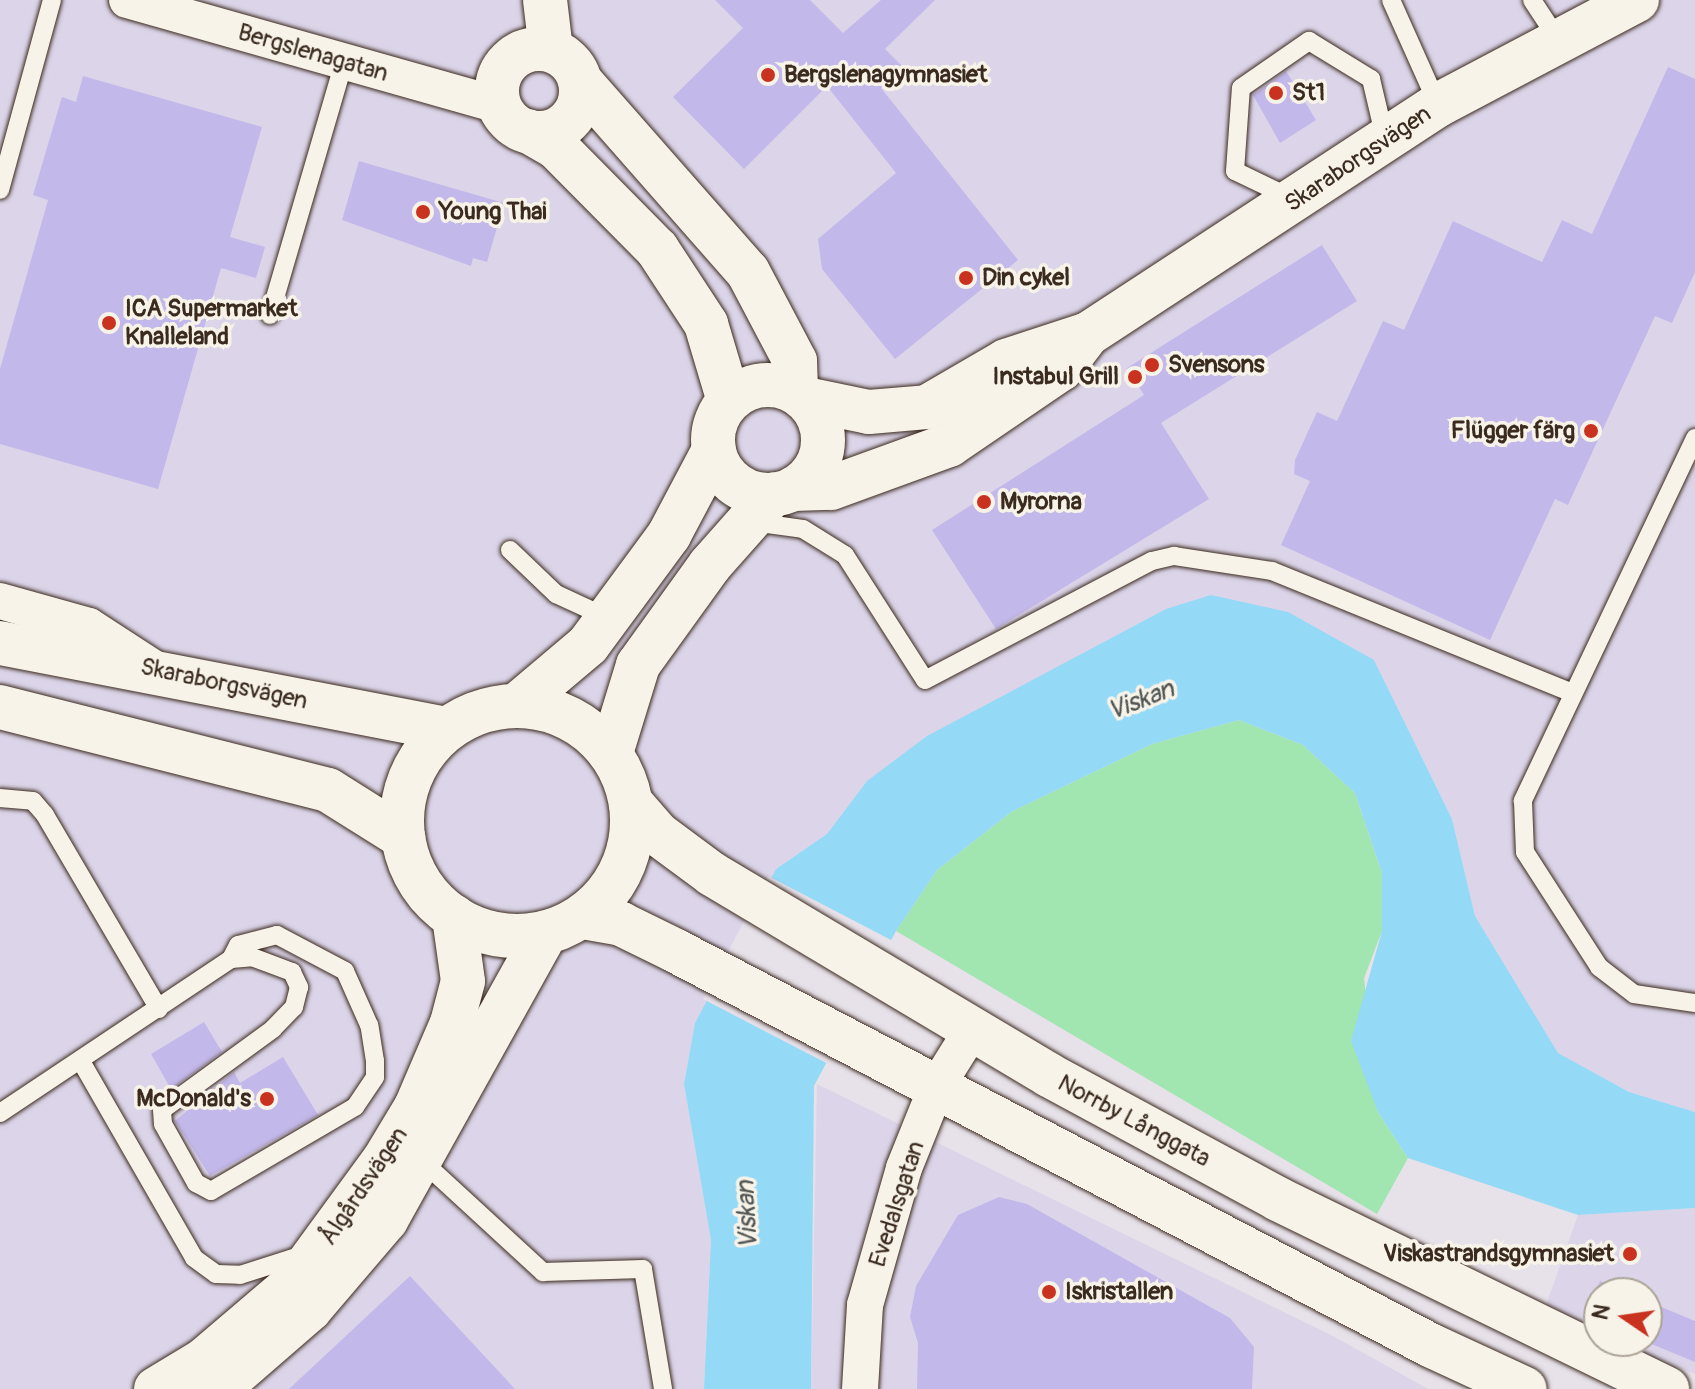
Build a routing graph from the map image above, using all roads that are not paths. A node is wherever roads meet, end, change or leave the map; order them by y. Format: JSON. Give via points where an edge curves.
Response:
{"nodes":[{"id":1,"x":52,"y":0,"type":"edge"},
{"id":2,"x":127,"y":0,"type":"edge"},
{"id":3,"x":545,"y":0,"type":"edge"},
{"id":4,"x":1391,"y":0,"type":"edge"},
{"id":5,"x":1532,"y":0,"type":"edge"},
{"id":6,"x":1637,"y":0,"type":"edge"},
{"id":7,"x":1557,"y":38,"type":"junction"},
{"id":8,"x":344,"y":62,"type":"junction"},
{"id":9,"x":565,"y":66,"type":"junction"},
{"id":10,"x":1438,"y":105,"type":"junction"},
{"id":11,"x":513,"y":118,"type":"junction"},
{"id":12,"x":1385,"y":141,"type":"junction"},
{"id":13,"x":0,"y":190,"type":"edge"},
{"id":14,"x":1298,"y":201,"type":"junction"},
{"id":15,"x":270,"y":315,"type":"dead end"},
{"id":16,"x":1088,"y":334,"type":"junction"},
{"id":17,"x":801,"y":395,"type":"junction"},
{"id":18,"x":729,"y":401,"type":"junction"},
{"id":19,"x":1695,"y":438,"type":"edge"},
{"id":20,"x":714,"y":450,"type":"junction"},
{"id":21,"x":772,"y":502,"type":"junction"},
{"id":22,"x":510,"y":550,"type":"dead end"},
{"id":23,"x":0,"y":601,"type":"edge"},
{"id":24,"x":608,"y":618,"type":"junction"},
{"id":25,"x":0,"y":643,"type":"edge"},
{"id":26,"x":155,"y":669,"type":"junction"},
{"id":27,"x":1573,"y":693,"type":"junction"},
{"id":28,"x":517,"y":705,"type":"junction"},
{"id":29,"x":0,"y":707,"type":"edge"},
{"id":30,"x":447,"y":729,"type":"junction"},
{"id":31,"x":611,"y":753,"type":"junction"},
{"id":32,"x":0,"y":798,"type":"edge"},
{"id":33,"x":631,"y":803,"type":"junction"},
{"id":34,"x":403,"y":837,"type":"junction"},
{"id":35,"x":454,"y":917,"type":"junction"},
{"id":36,"x":564,"y":925,"type":"junction"},
{"id":37,"x":231,"y":959,"type":"junction"},
{"id":38,"x":1695,"y":1003,"type":"edge"},
{"id":39,"x":159,"y":1009,"type":"junction"},
{"id":40,"x":972,"y":1030,"type":"junction"},
{"id":41,"x":82,"y":1063,"type":"junction"},
{"id":42,"x":937,"y":1086,"type":"junction"},
{"id":43,"x":0,"y":1113,"type":"edge"},
{"id":44,"x":421,"y":1160,"type":"junction"},
{"id":45,"x":320,"y":1251,"type":"junction"},
{"id":46,"x":1513,"y":1387,"type":"edge"},
{"id":47,"x":156,"y":1389,"type":"edge"},
{"id":48,"x":218,"y":1389,"type":"edge"},
{"id":49,"x":663,"y":1389,"type":"edge"},
{"id":50,"x":860,"y":1389,"type":"edge"},
{"id":51,"x":1667,"y":1389,"type":"edge"}],
"edges":[{"from":1,"to":13,"type":"lane"},
{"from":2,"to":8,"type":"street","name":"Bergslenagatan"},
{"from":3,"to":9,"type":"street"},
{"from":4,"to":10,"type":"lane"},
{"from":5,"to":7,"type":"lane"},
{"from":6,"to":7,"type":"street","name":"Skaraborgsvägen"},
{"from":7,"to":10,"type":"street","name":"Skaraborgsvägen"},
{"from":8,"to":11,"type":"street","name":"Bergslenagatan"},
{"from":8,"to":15,"type":"lane"},
{"from":9,"to":11,"type":"street","via":[[576,110],[567,121],[556,129]]},
{"from":9,"to":11,"type":"street","via":[[521,52],[508,61],[500,74]]},
{"from":9,"to":17,"type":"street","via":[[748,272],[795,361]]},
{"from":10,"to":12,"type":"street","name":"Skaraborgsvägen"},
{"from":11,"to":18,"type":"street","name":"Bergslenagatan","via":[[556,147],[657,249],[706,324]]},
{"from":12,"to":14,"type":"street","name":"Skaraborgsvägen"},
{"from":12,"to":14,"type":"lane","via":[[1371,79],[1309,41],[1263,72],[1241,88],[1235,171]]},
{"from":14,"to":16,"type":"street","name":"Skaraborgsvägen"},
{"from":16,"to":17,"type":"street","name":"Skaraborgsvägen","via":[[1006,361],[927,407],[869,412]]},
{"from":16,"to":21,"type":"street","name":"Skaraborgsvägen","via":[[1061,369],[949,445],[831,488]]},
{"from":17,"to":18,"type":"street","via":[[761,384]]},
{"from":17,"to":21,"type":"street","via":[[820,418],[822,453],[812,475]]},
{"from":18,"to":20,"type":"street","via":[[717,418]]},
{"from":19,"to":27,"type":"lane"},
{"from":20,"to":21,"type":"street","via":[[734,483]]},
{"from":20,"to":24,"type":"street","via":[[669,535]]},
{"from":21,"to":27,"type":"lane","via":[[845,555],[925,680],[1152,561],[1174,556],[1272,571]]},
{"from":21,"to":31,"type":"street","via":[[638,665]]},
{"from":22,"to":24,"type":"lane","via":[[556,594]]},
{"from":23,"to":26,"type":"street","via":[[89,626]]},
{"from":24,"to":28,"type":"street","via":[[549,682]]},
{"from":25,"to":26,"type":"street","name":"Skaraborgsvägen"},
{"from":26,"to":30,"type":"street","name":"Skaraborgsvägen"},
{"from":27,"to":38,"type":"lane","via":[[1523,801],[1525,852],[1599,967],[1634,994]]},
{"from":28,"to":30,"type":"street","via":[[487,709]]},
{"from":28,"to":31,"type":"street","via":[[570,718]]},
{"from":29,"to":34,"type":"street","via":[[328,790]]},
{"from":30,"to":34,"type":"street","via":[[410,777]]},
{"from":31,"to":33,"type":"street"},
{"from":32,"to":39,"type":"lane","via":[[33,801],[45,815]]},
{"from":33,"to":36,"type":"street","via":[[623,866]]},
{"from":33,"to":40,"type":"street","name":"Norrby Långgata","via":[[658,834],[712,874],[893,977]]},
{"from":34,"to":35,"type":"street","via":[[424,889]]},
{"from":35,"to":36,"type":"street","via":[[492,934]]},
{"from":35,"to":45,"type":"street","name":"Ålgårdsvägen","via":[[463,981],[439,1060],[384,1160]]},
{"from":36,"to":42,"type":"street","via":[[621,924]]},
{"from":36,"to":44,"type":"street","name":"Ålgårdsvägen"},
{"from":37,"to":37,"type":"lane","via":[[275,962],[292,972],[299,987],[294,1007],[273,1029],[162,1110],[163,1124],[196,1183],[211,1191],[355,1107],[375,1077],[369,1025],[345,971],[277,935],[238,945]]},
{"from":37,"to":39,"type":"lane"},
{"from":39,"to":41,"type":"lane"},
{"from":40,"to":42,"type":"street","name":"Evedalsgatan"},
{"from":40,"to":51,"type":"street","name":"Norrby Långgata","via":[[1278,1199]]},
{"from":41,"to":43,"type":"lane"},
{"from":41,"to":45,"type":"lane","via":[[194,1258],[216,1274],[240,1275],[280,1257]]},
{"from":42,"to":46,"type":"street"},
{"from":42,"to":50,"type":"street","name":"Evedalsgatan","via":[[904,1168],[865,1305]]},
{"from":44,"to":48,"type":"street","name":"Ålgårdsvägen","via":[[386,1220],[310,1309]]},
{"from":44,"to":49,"type":"lane","via":[[543,1272],[643,1269]]},
{"from":45,"to":47,"type":"street","name":"Ålgårdsvägen","via":[[265,1312]]}]}
